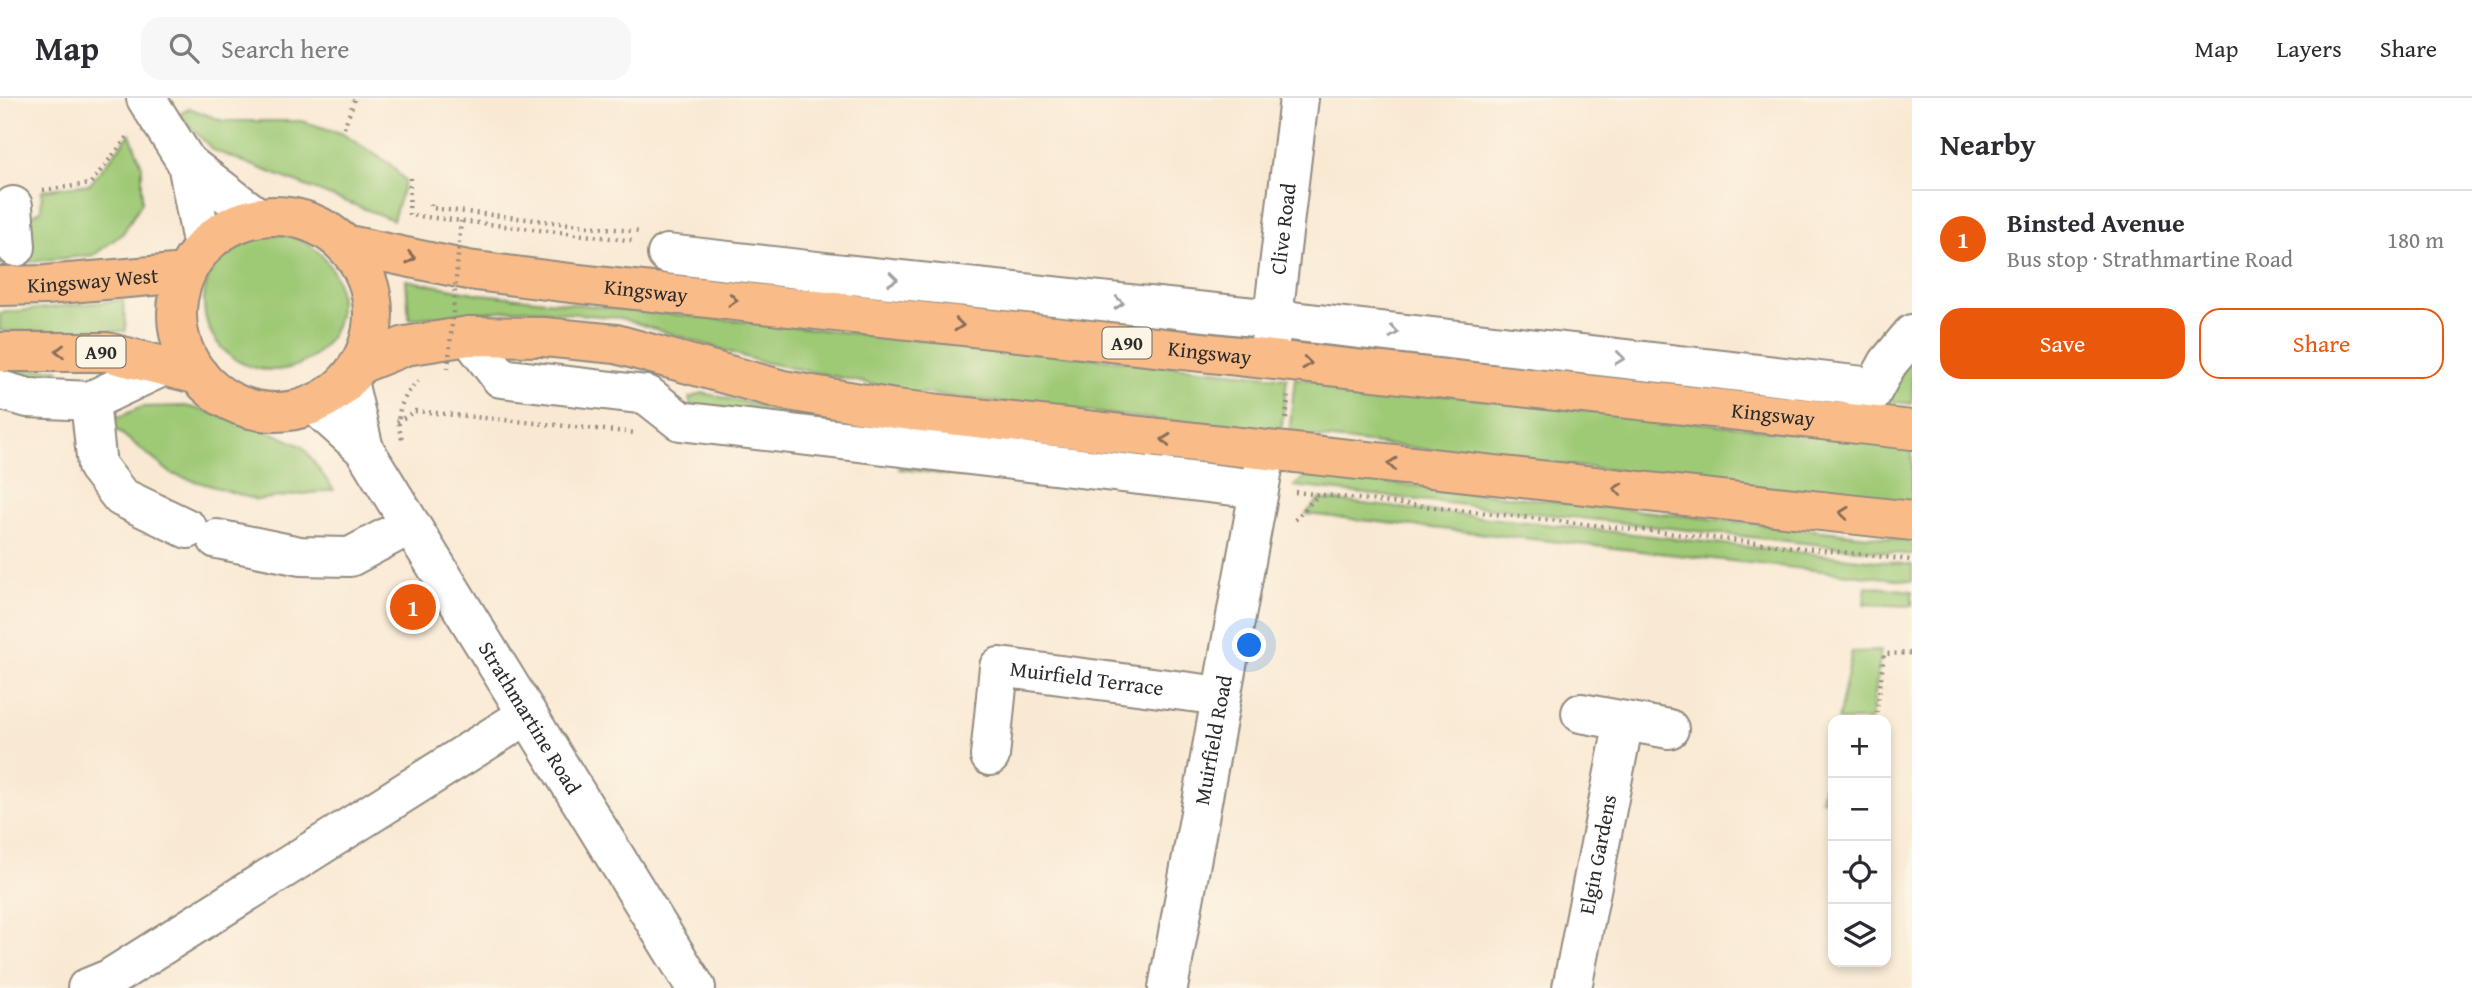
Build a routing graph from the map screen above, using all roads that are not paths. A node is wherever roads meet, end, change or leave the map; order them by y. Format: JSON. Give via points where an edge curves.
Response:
{"nodes":[{"id":1,"x":1299,"y":98,"type":"edge"},
{"id":2,"x":152,"y":108,"type":"edge"},
{"id":3,"x":187,"y":163,"type":"junction"},
{"id":4,"x":22,"y":202,"type":"edge"},
{"id":5,"x":257,"y":218,"type":"junction"},
{"id":6,"x":653,"y":243,"type":"road end"},
{"id":7,"x":344,"y":244,"type":"junction"},
{"id":8,"x":16,"y":247,"type":"dead end"},
{"id":9,"x":195,"y":260,"type":"junction"},
{"id":10,"x":843,"y":274,"type":"junction"},
{"id":11,"x":0,"y":286,"type":"edge"},
{"id":12,"x":820,"y":310,"type":"junction"},
{"id":13,"x":1273,"y":318,"type":"junction"},
{"id":14,"x":1912,"y":334,"type":"edge"},
{"id":15,"x":469,"y":336,"type":"junction"},
{"id":16,"x":0,"y":352,"type":"edge"},
{"id":17,"x":1280,"y":360,"type":"junction"},
{"id":18,"x":181,"y":371,"type":"junction"},
{"id":19,"x":354,"y":372,"type":"junction"},
{"id":20,"x":1872,"y":387,"type":"junction"},
{"id":21,"x":0,"y":390,"type":"edge"},
{"id":22,"x":90,"y":401,"type":"junction"},
{"id":23,"x":314,"y":404,"type":"junction"},
{"id":24,"x":1857,"y":424,"type":"junction"},
{"id":25,"x":1912,"y":430,"type":"edge"},
{"id":26,"x":364,"y":449,"type":"junction"},
{"id":27,"x":1274,"y":452,"type":"junction"},
{"id":28,"x":1259,"y":489,"type":"junction"},
{"id":29,"x":1912,"y":521,"type":"edge"},
{"id":30,"x":411,"y":525,"type":"junction"},
{"id":31,"x":1221,"y":696,"type":"junction"},
{"id":32,"x":1581,"y":713,"type":"dead end"},
{"id":33,"x":527,"y":715,"type":"junction"},
{"id":34,"x":1624,"y":721,"type":"junction"},
{"id":35,"x":1670,"y":729,"type":"dead end"},
{"id":36,"x":990,"y":756,"type":"dead end"},
{"id":37,"x":88,"y":988,"type":"edge"},
{"id":38,"x":696,"y":988,"type":"edge"},
{"id":39,"x":1168,"y":988,"type":"edge"},
{"id":40,"x":1572,"y":988,"type":"edge"}],
"edges":[{"from":1,"to":13,"type":"street","name":"Clive Road"},
{"from":2,"to":3,"type":"street"},
{"from":3,"to":5,"type":"street"},
{"from":3,"to":9,"type":"street"},
{"from":4,"to":8,"type":"street","name":"Kingsway West"},
{"from":5,"to":7,"type":"highway","number":"A90","via":[[304,220]]},
{"from":5,"to":9,"type":"highway","number":"A90","via":[[228,229]]},
{"from":6,"to":10,"type":"street"},
{"from":7,"to":12,"type":"highway","name":"Kingsway","number":"A90","one_way":true,"via":[[468,270]]},
{"from":7,"to":19,"type":"highway","via":[[363,270],[373,301],[372,334]]},
{"from":9,"to":11,"type":"highway","name":"Kingsway West","via":[[46,285]]},
{"from":9,"to":18,"type":"highway","via":[[178,299],[178,326],[185,352]]},
{"from":10,"to":12,"type":"street"},
{"from":10,"to":13,"type":"street","one_way":true},
{"from":12,"to":17,"type":"highway","name":"Kingsway","number":"A90","one_way":true},
{"from":13,"to":17,"type":"street","name":"Clive Road"},
{"from":13,"to":20,"type":"street","one_way":true},
{"from":14,"to":20,"type":"street"},
{"from":15,"to":19,"type":"highway","number":"A90","via":[[405,346]]},
{"from":27,"to":15,"type":"highway","number":"A90","one_way":true,"via":[[895,409],[783,390],[616,344]]},
{"from":15,"to":28,"type":"street","via":[[501,378],[647,395],[680,421]]},
{"from":18,"to":16,"type":"highway","number":"A90","one_way":true,"via":[[107,352]]},
{"from":17,"to":24,"type":"highway","name":"Kingsway","number":"A90","one_way":true},
{"from":18,"to":22,"type":"street"},
{"from":18,"to":23,"type":"highway","number":"A90","via":[[240,405],[264,412]]},
{"from":19,"to":23,"type":"highway","number":"A90"},
{"from":19,"to":26,"type":"street","name":"Strathmartine Road"},
{"from":20,"to":24,"type":"street"},
{"from":21,"to":22,"type":"street","via":[[29,398]]},
{"from":22,"to":30,"type":"street","via":[[97,466],[121,497],[202,534],[300,556],[350,557]]},
{"from":23,"to":26,"type":"street","name":"Strathmartine Road"},
{"from":24,"to":25,"type":"highway","name":"Kingsway","number":"A90"},
{"from":26,"to":30,"type":"street","name":"Strathmartine Road"},
{"from":27,"to":28,"type":"street","name":"Muirfield Road"},
{"from":29,"to":27,"type":"highway","number":"A90","one_way":true},
{"from":28,"to":31,"type":"street","name":"Muirfield Road"},
{"from":30,"to":33,"type":"street","name":"Strathmartine Road"},
{"from":31,"to":36,"type":"street","name":"Muirfield Terrace","via":[[999,667]]},
{"from":31,"to":39,"type":"street","name":"Muirfield Road"},
{"from":32,"to":34,"type":"street"},
{"from":33,"to":37,"type":"street"},
{"from":33,"to":38,"type":"street","name":"Strathmartine Road"},
{"from":34,"to":35,"type":"street"},
{"from":34,"to":40,"type":"street","name":"Elgin Gardens"}]}
